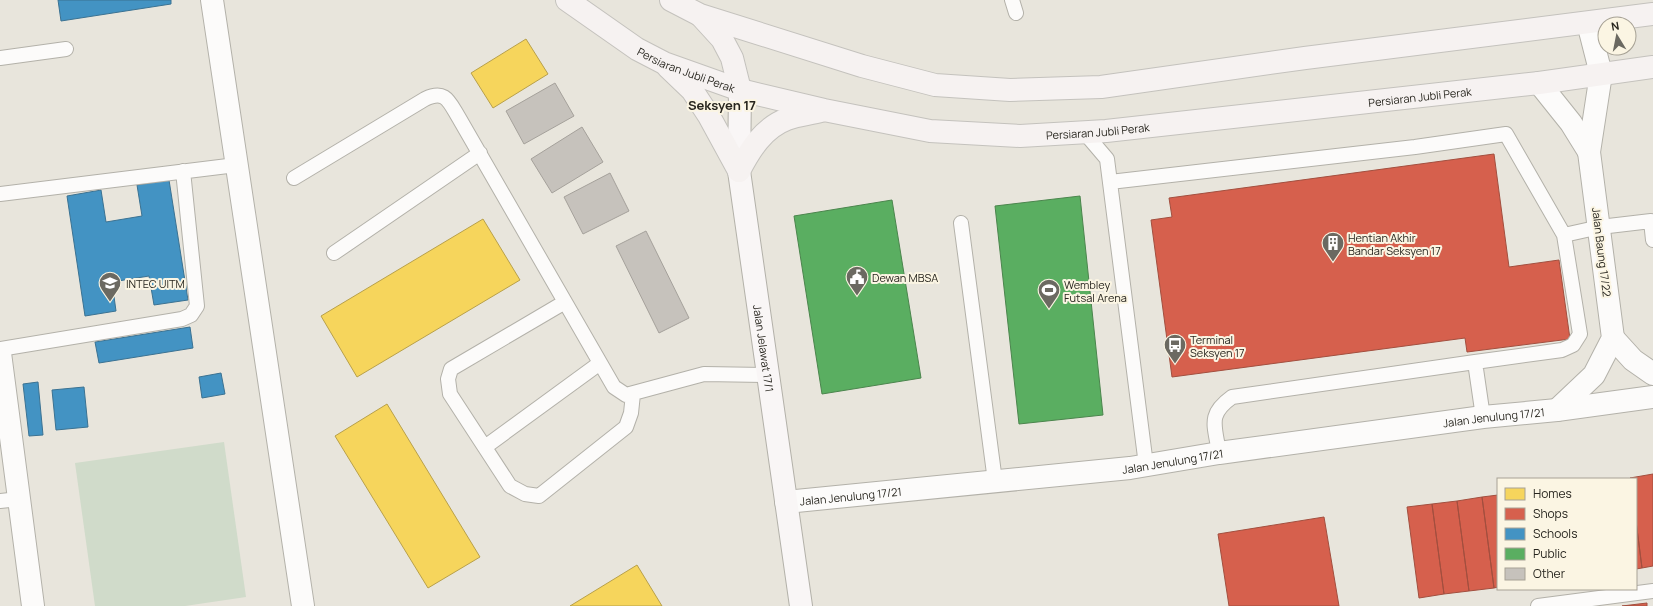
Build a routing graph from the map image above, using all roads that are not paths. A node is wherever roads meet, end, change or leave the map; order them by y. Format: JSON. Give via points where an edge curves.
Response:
{"nodes":[{"id":1,"x":212,"y":0,"type":"edge"},
{"id":2,"x":568,"y":0,"type":"edge"},
{"id":3,"x":671,"y":0,"type":"edge"},
{"id":4,"x":1653,"y":14,"type":"edge"},
{"id":5,"x":700,"y":15,"type":"junction"},
{"id":6,"x":1588,"y":23,"type":"junction"},
{"id":7,"x":66,"y":48,"type":"dead end"},
{"id":8,"x":0,"y":58,"type":"edge"},
{"id":9,"x":664,"y":63,"type":"junction"},
{"id":10,"x":1653,"y":67,"type":"edge"},
{"id":11,"x":1601,"y":74,"type":"junction"},
{"id":12,"x":1539,"y":83,"type":"junction"},
{"id":13,"x":740,"y":90,"type":"junction"},
{"id":14,"x":824,"y":110,"type":"junction"},
{"id":15,"x":1084,"y":132,"type":"junction"},
{"id":16,"x":1589,"y":152,"type":"junction"},
{"id":17,"x":480,"y":153,"type":"junction"},
{"id":18,"x":236,"y":165,"type":"junction"},
{"id":19,"x":183,"y":171,"type":"junction"},
{"id":20,"x":738,"y":171,"type":"junction"},
{"id":21,"x":294,"y":178,"type":"dead end"},
{"id":22,"x":1110,"y":182,"type":"junction"},
{"id":23,"x":0,"y":194,"type":"edge"},
{"id":24,"x":961,"y":223,"type":"dead end"},
{"id":25,"x":1600,"y":227,"type":"junction"},
{"id":26,"x":1564,"y":235,"type":"junction"},
{"id":27,"x":1653,"y":240,"type":"edge"},
{"id":28,"x":334,"y":253,"type":"dead end"},
{"id":29,"x":565,"y":302,"type":"junction"},
{"id":30,"x":1613,"y":338,"type":"junction"},
{"id":31,"x":0,"y":349,"type":"edge"},
{"id":32,"x":0,"y":353,"type":"edge"},
{"id":33,"x":1476,"y":362,"type":"junction"},
{"id":34,"x":600,"y":363,"type":"junction"},
{"id":35,"x":1653,"y":374,"type":"edge"},
{"id":36,"x":768,"y":375,"type":"junction"},
{"id":37,"x":633,"y":394,"type":"junction"},
{"id":38,"x":1653,"y":397,"type":"edge"},
{"id":39,"x":1558,"y":410,"type":"junction"},
{"id":40,"x":1483,"y":417,"type":"junction"},
{"id":41,"x":485,"y":447,"type":"junction"},
{"id":42,"x":1219,"y":453,"type":"junction"},
{"id":43,"x":1146,"y":465,"type":"junction"},
{"id":44,"x":995,"y":481,"type":"junction"},
{"id":45,"x":9,"y":500,"type":"edge"},
{"id":46,"x":786,"y":502,"type":"junction"},
{"id":47,"x":1653,"y":591,"type":"edge"},
{"id":48,"x":34,"y":606,"type":"edge"},
{"id":49,"x":304,"y":606,"type":"edge"},
{"id":50,"x":801,"y":606,"type":"edge"},
{"id":51,"x":1538,"y":606,"type":"edge"}],
"edges":[{"from":1,"to":18,"type":"street"},
{"from":2,"to":9,"type":"main road","name":"Persiaran Jubli Perak","via":[[637,48]]},
{"from":3,"to":5,"type":"main road"},
{"from":4,"to":6,"type":"main road"},
{"from":5,"to":6,"type":"main road","via":[[862,66],[934,85],[1010,90],[1101,87],[1305,58]]},
{"from":5,"to":13,"type":"main road","via":[[722,39],[732,58]]},
{"from":6,"to":11,"type":"street"},
{"from":7,"to":8,"type":"lane"},
{"from":9,"to":13,"type":"main road","name":"Persiaran Jubli Perak"},
{"from":9,"to":20,"type":"main road","via":[[692,90]]},
{"from":10,"to":11,"type":"main road","name":"Persiaran Jubli Perak"},
{"from":11,"to":12,"type":"main road","name":"Persiaran Jubli Perak"},
{"from":11,"to":16,"type":"street","name":"Jalan Baung 17/22"},
{"from":12,"to":15,"type":"main road","name":"Persiaran Jubli Perak"},
{"from":12,"to":16,"type":"street","via":[[1571,123]]},
{"from":13,"to":14,"type":"main road","name":"Persiaran Jubli Perak"},
{"from":13,"to":20,"type":"street","name":"Jalan Jelawat 17/1"},
{"from":14,"to":15,"type":"main road","name":"Persiaran Jubli Perak","via":[[930,131],[1020,136]]},
{"from":14,"to":20,"type":"main road","via":[[786,119],[770,130],[754,145]]},
{"from":15,"to":22,"type":"lane","via":[[1108,159]]},
{"from":16,"to":25,"type":"street","name":"Jalan Baung 17/22"},
{"from":17,"to":21,"type":"lane","via":[[449,102],[442,95],[435,94]]},
{"from":17,"to":28,"type":"lane"},
{"from":17,"to":29,"type":"lane"},
{"from":18,"to":19,"type":"lane"},
{"from":18,"to":49,"type":"street"},
{"from":19,"to":23,"type":"lane"},
{"from":19,"to":31,"type":"lane","via":[[197,306],[191,315],[182,320]]},
{"from":20,"to":36,"type":"street","name":"Jalan Jelawat 17/1"},
{"from":22,"to":26,"type":"lane","via":[[1506,134]]},
{"from":22,"to":43,"type":"lane"},
{"from":24,"to":44,"type":"lane"},
{"from":25,"to":26,"type":"lane"},
{"from":25,"to":27,"type":"lane","via":[[1651,221]]},
{"from":25,"to":30,"type":"street","name":"Jalan Baung 17/22"},
{"from":26,"to":33,"type":"lane","via":[[1580,334],[1573,345],[1562,350]]},
{"from":29,"to":34,"type":"lane"},
{"from":29,"to":41,"type":"lane","via":[[451,369],[448,379],[450,394]]},
{"from":30,"to":35,"type":"street","via":[[1633,360]]},
{"from":30,"to":39,"type":"street","via":[[1594,375]]},
{"from":32,"to":45,"type":"street"},
{"from":33,"to":40,"type":"lane"},
{"from":33,"to":42,"type":"lane","via":[[1232,397],[1214,416]]},
{"from":34,"to":37,"type":"lane","via":[[614,387],[626,395]]},
{"from":34,"to":41,"type":"lane"},
{"from":36,"to":37,"type":"lane","via":[[704,374]]},
{"from":36,"to":46,"type":"street","name":"Jalan Jelawat 17/1"},
{"from":37,"to":41,"type":"lane","via":[[626,427],[539,496],[525,494],[510,486]]},
{"from":38,"to":39,"type":"street","name":"Jalan Jenulung 17/21"},
{"from":39,"to":40,"type":"street","name":"Jalan Jenulung 17/21"},
{"from":40,"to":42,"type":"street","name":"Jalan Jenulung 17/21"},
{"from":42,"to":43,"type":"street","name":"Jalan Jenulung 17/21"},
{"from":43,"to":44,"type":"street","name":"Jalan Jenulung 17/21"},
{"from":44,"to":46,"type":"street","name":"Jalan Jenulung 17/21"},
{"from":45,"to":48,"type":"street"},
{"from":46,"to":50,"type":"street","name":"Jalan Jelawat 17/1"},
{"from":47,"to":51,"type":"lane"}]}
